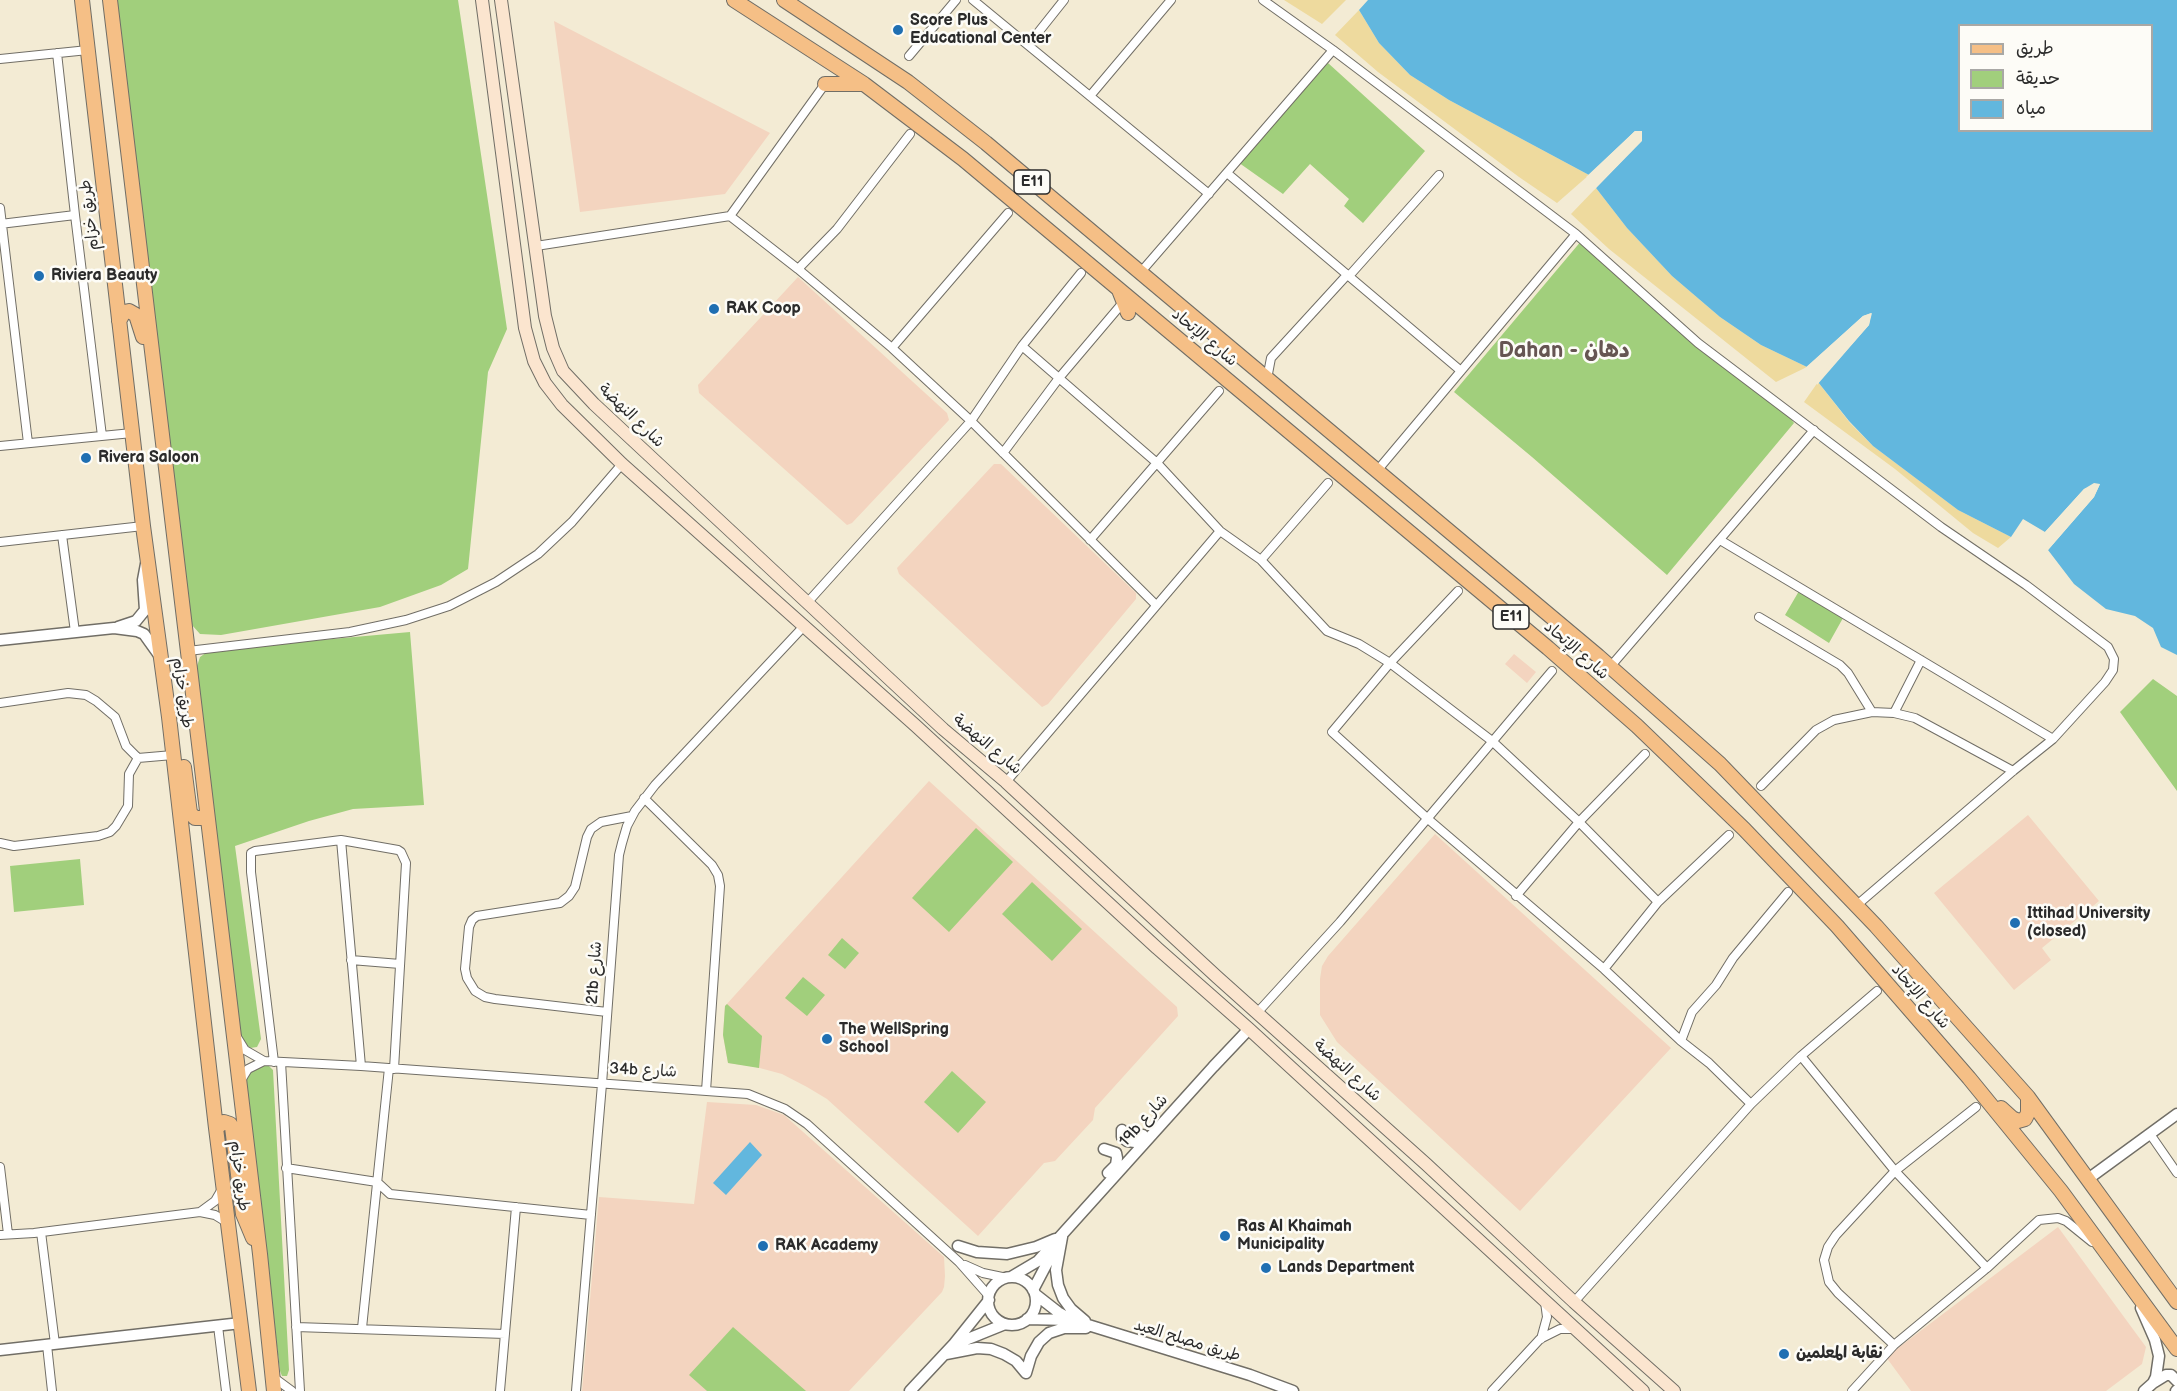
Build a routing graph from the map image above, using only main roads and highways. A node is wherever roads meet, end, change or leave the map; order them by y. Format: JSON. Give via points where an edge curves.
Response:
{"nodes":[{"id":1,"x":82,"y":0,"type":"edge"},
{"id":2,"x":482,"y":0,"type":"edge"},
{"id":3,"x":501,"y":0,"type":"edge"},
{"id":4,"x":734,"y":0,"type":"edge"},
{"id":5,"x":784,"y":0,"type":"edge"},
{"id":6,"x":110,"y":2,"type":"edge"},
{"id":7,"x":825,"y":84,"type":"road end"},
{"id":8,"x":864,"y":84,"type":"junction"},
{"id":9,"x":1098,"y":238,"type":"junction"},
{"id":10,"x":1075,"y":252,"type":"junction"},
{"id":11,"x":1118,"y":288,"type":"junction"},
{"id":12,"x":1124,"y":309,"type":"road end"},
{"id":13,"x":119,"y":321,"type":"junction"},
{"id":14,"x":153,"y":370,"type":"junction"},
{"id":15,"x":900,"y":711,"type":"junction"},
{"id":16,"x":169,"y":717,"type":"junction"},
{"id":17,"x":943,"y":729,"type":"junction"},
{"id":18,"x":206,"y":818,"type":"junction"},
{"id":19,"x":1969,"y":1078,"type":"junction"},
{"id":20,"x":2028,"y":1097,"type":"junction"},
{"id":21,"x":216,"y":1128,"type":"junction"},
{"id":22,"x":1426,"y":1164,"type":"junction"},
{"id":23,"x":1395,"y":1165,"type":"junction"},
{"id":24,"x":260,"y":1254,"type":"junction"},
{"id":25,"x":2177,"y":1302,"type":"edge"},
{"id":26,"x":2177,"y":1349,"type":"edge"},
{"id":27,"x":273,"y":1384,"type":"edge"},
{"id":28,"x":249,"y":1391,"type":"edge"},
{"id":29,"x":1643,"y":1391,"type":"edge"},
{"id":30,"x":1674,"y":1391,"type":"edge"}],
"edges":[{"from":1,"to":13,"type":"main road","name":"طريق خزام"},
{"from":2,"to":15,"type":"main road","name":"شارع النهضة","via":[[525,328],[545,383],[622,464]]},
{"from":3,"to":17,"type":"main road","name":"شارع النهضة","via":[[545,316],[563,371]]},
{"from":4,"to":8,"type":"main road","name":"شارع الإتحاد","number":"E11"},
{"from":5,"to":9,"type":"main road","name":"شارع الإتحاد","number":"E11","via":[[908,82]]},
{"from":6,"to":14,"type":"main road","name":"طريق خزام"},
{"from":7,"to":8,"type":"main road"},
{"from":8,"to":10,"type":"main road","name":"شارع الإتحاد","number":"E11"},
{"from":9,"to":10,"type":"main road","via":[[1077,236],[1072,243]]},
{"from":9,"to":20,"type":"main road","name":"شارع الإتحاد","number":"E11","via":[[1462,541],[1720,764],[1857,905]]},
{"from":10,"to":11,"type":"main road","name":"شارع الإتحاد","number":"E11"},
{"from":11,"to":12,"type":"main road"},
{"from":11,"to":19,"type":"main road","name":"شارع الإتحاد","number":"E11","via":[[1638,726],[1837,926]]},
{"from":13,"to":14,"type":"main road","via":[[124,312],[136,315]]},
{"from":13,"to":16,"type":"main road","name":"طريق خزام"},
{"from":14,"to":18,"type":"main road","name":"طريق خزام"},
{"from":15,"to":17,"type":"main road","via":[[903,703],[909,701]]},
{"from":15,"to":23,"type":"main road","name":"شارع النهضة"},
{"from":16,"to":18,"type":"main road","via":[[179,735],[190,813],[195,818]]},
{"from":16,"to":21,"type":"main road","name":"طريق خزام"},
{"from":17,"to":22,"type":"main road","name":"شارع النهضة"},
{"from":18,"to":24,"type":"main road","name":"طريق خزام"},
{"from":19,"to":20,"type":"main road","via":[[2018,1121],[2028,1113]]},
{"from":19,"to":26,"type":"main road","name":"شارع الإتحاد","number":"E11","via":[[2061,1191]]},
{"from":20,"to":25,"type":"main road","name":"شارع الإتحاد","number":"E11"},
{"from":21,"to":24,"type":"main road","via":[[224,1122],[232,1127],[243,1214]]},
{"from":21,"to":28,"type":"main road","name":"طريق خزام"},
{"from":22,"to":23,"type":"main road","via":[[1418,1172]]},
{"from":22,"to":30,"type":"main road","name":"شارع النهضة"},
{"from":23,"to":29,"type":"main road","name":"شارع النهضة"},
{"from":24,"to":27,"type":"main road","name":"طريق خزام"}]}
